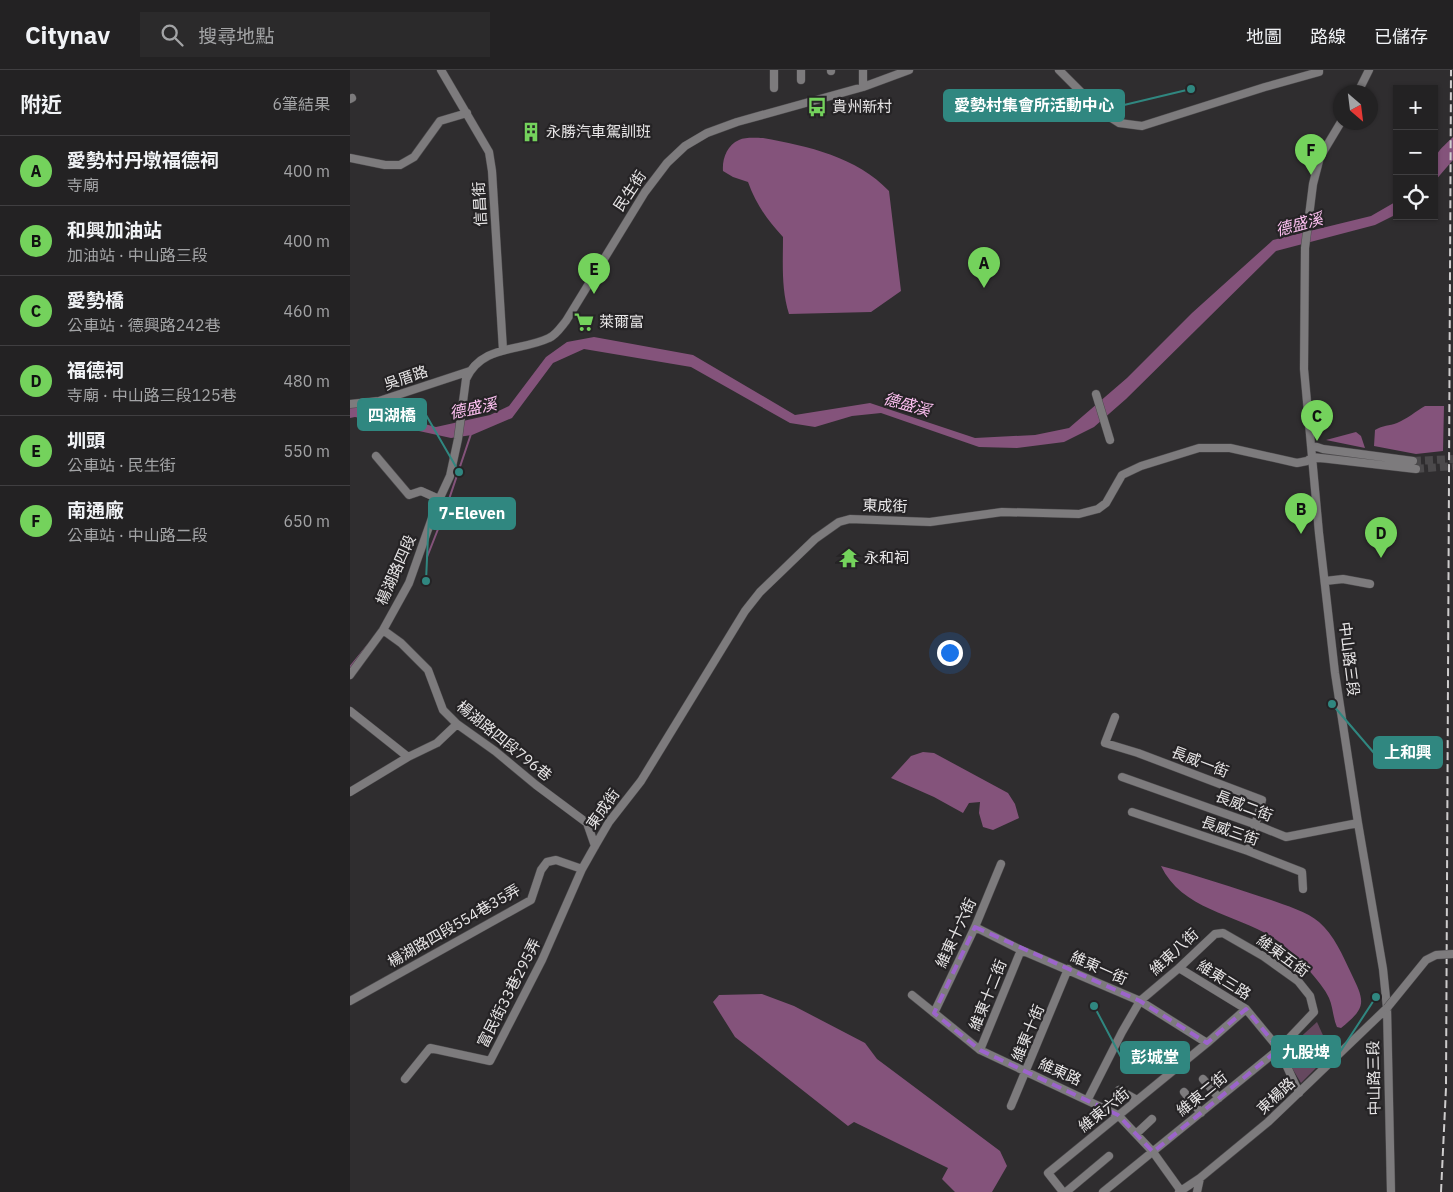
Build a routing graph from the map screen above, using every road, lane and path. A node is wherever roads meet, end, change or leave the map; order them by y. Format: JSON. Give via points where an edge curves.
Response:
{"nodes":[{"id":1,"x":442,"y":70,"type":"edge"},
{"id":2,"x":774,"y":70,"type":"edge"},
{"id":3,"x":801,"y":70,"type":"edge"},
{"id":4,"x":864,"y":70,"type":"edge"},
{"id":5,"x":909,"y":70,"type":"edge"},
{"id":6,"x":1059,"y":70,"type":"edge"},
{"id":7,"x":1369,"y":70,"type":"edge"},
{"id":8,"x":1319,"y":71,"type":"edge"},
{"id":9,"x":801,"y":80,"type":"dead end"},
{"id":10,"x":1362,"y":85,"type":"edge"},
{"id":11,"x":863,"y":87,"type":"junction"},
{"id":12,"x":774,"y":88,"type":"dead end"},
{"id":13,"x":467,"y":113,"type":"junction"},
{"id":14,"x":1336,"y":130,"type":"edge"},
{"id":15,"x":350,"y":158,"type":"edge"},
{"id":16,"x":503,"y":350,"type":"junction"},
{"id":17,"x":470,"y":370,"type":"junction"},
{"id":18,"x":1096,"y":397,"type":"dead end"},
{"id":19,"x":350,"y":404,"type":"edge"},
{"id":20,"x":1109,"y":436,"type":"dead end"},
{"id":21,"x":1311,"y":445,"type":"junction"},
{"id":22,"x":376,"y":456,"type":"dead end"},
{"id":23,"x":1312,"y":457,"type":"junction"},
{"id":24,"x":1413,"y":461,"type":"tunnel mouth"},
{"id":25,"x":1416,"y":469,"type":"tunnel mouth"},
{"id":26,"x":439,"y":499,"type":"junction"},
{"id":27,"x":1325,"y":581,"type":"junction"},
{"id":28,"x":1370,"y":584,"type":"dead end"},
{"id":29,"x":383,"y":630,"type":"junction"},
{"id":30,"x":350,"y":676,"type":"edge"},
{"id":31,"x":350,"y":711,"type":"edge"},
{"id":32,"x":1115,"y":717,"type":"dead end"},
{"id":33,"x":457,"y":724,"type":"junction"},
{"id":34,"x":408,"y":758,"type":"junction"},
{"id":35,"x":1122,"y":777,"type":"dead end"},
{"id":36,"x":350,"y":792,"type":"edge"},
{"id":37,"x":1132,"y":812,"type":"dead end"},
{"id":38,"x":1358,"y":823,"type":"junction"},
{"id":39,"x":1254,"y":824,"type":"junction"},
{"id":40,"x":595,"y":846,"type":"junction"},
{"id":41,"x":1248,"y":851,"type":"junction"},
{"id":42,"x":1001,"y":864,"type":"dead end"},
{"id":43,"x":582,"y":869,"type":"junction"},
{"id":44,"x":1303,"y":889,"type":"dead end"},
{"id":45,"x":975,"y":927,"type":"junction"},
{"id":46,"x":1223,"y":933,"type":"joint"},
{"id":47,"x":1021,"y":950,"type":"junction"},
{"id":48,"x":1453,"y":954,"type":"edge"},
{"id":49,"x":1179,"y":968,"type":"junction"},
{"id":50,"x":1068,"y":969,"type":"junction"},
{"id":51,"x":912,"y":995,"type":"dead end"},
{"id":52,"x":350,"y":1001,"type":"edge"},
{"id":53,"x":1140,"y":1001,"type":"junction"},
{"id":54,"x":1386,"y":1008,"type":"junction"},
{"id":55,"x":1246,"y":1009,"type":"junction"},
{"id":56,"x":1314,"y":1012,"type":"joint"},
{"id":57,"x":934,"y":1013,"type":"junction"},
{"id":58,"x":1207,"y":1043,"type":"junction"},
{"id":59,"x":1279,"y":1049,"type":"junction"},
{"id":60,"x":980,"y":1050,"type":"junction"},
{"id":61,"x":1026,"y":1072,"type":"junction"},
{"id":62,"x":405,"y":1079,"type":"dead end"},
{"id":63,"x":1203,"y":1079,"type":"dead end"},
{"id":64,"x":1119,"y":1090,"type":"dead end"},
{"id":65,"x":1184,"y":1092,"type":"dead end"},
{"id":66,"x":1299,"y":1093,"type":"junction"},
{"id":67,"x":1219,"y":1098,"type":"junction"},
{"id":68,"x":1088,"y":1099,"type":"junction"},
{"id":69,"x":1137,"y":1100,"type":"junction"},
{"id":70,"x":1011,"y":1106,"type":"dead end"},
{"id":71,"x":1201,"y":1113,"type":"junction"},
{"id":72,"x":1118,"y":1115,"type":"junction"},
{"id":73,"x":1152,"y":1119,"type":"dead end"},
{"id":74,"x":1136,"y":1134,"type":"junction"},
{"id":75,"x":1153,"y":1152,"type":"junction"},
{"id":76,"x":1109,"y":1156,"type":"dead end"},
{"id":77,"x":1200,"y":1178,"type":"junction"},
{"id":78,"x":1180,"y":1191,"type":"edge"},
{"id":79,"x":1065,"y":1192,"type":"edge"},
{"id":80,"x":1103,"y":1192,"type":"edge"},
{"id":81,"x":1197,"y":1192,"type":"edge"},
{"id":82,"x":1391,"y":1192,"type":"edge"}],
"edges":[{"from":1,"to":13,"type":"street","name":"信昌街"},
{"from":2,"to":12,"type":"street"},
{"from":3,"to":9,"type":"street"},
{"from":4,"to":11,"type":"street"},
{"from":5,"to":11,"type":"street","name":"民生街"},
{"from":6,"to":8,"type":"street","via":[[1108,116],[1119,123],[1142,126]]},
{"from":7,"to":10,"type":"street"},
{"from":11,"to":16,"type":"street","name":"民生街","via":[[737,122],[707,133],[685,146],[645,192],[566,322],[551,338]]},
{"from":13,"to":15,"type":"street","via":[[440,121],[414,157],[400,165]]},
{"from":13,"to":16,"type":"street","name":"信昌街","via":[[488,152],[492,171]]},
{"from":14,"to":21,"type":"street","name":"中山路三段","via":[[1320,157],[1313,184],[1305,248],[1304,369]]},
{"from":16,"to":17,"type":"street","name":"民生街"},
{"from":17,"to":19,"type":"street","name":"吳厝路","via":[[379,401]]},
{"from":17,"to":26,"type":"street","name":"楊湖路四段","via":[[450,476]]},
{"from":18,"to":20,"type":"street"},
{"from":21,"to":23,"type":"street","name":"中山路三段"},
{"from":21,"to":24,"type":"street"},
{"from":22,"to":26,"type":"street","via":[[409,495],[421,491]]},
{"from":23,"to":25,"type":"street","name":"東成街"},
{"from":23,"to":27,"type":"street","name":"中山路三段"},
{"from":23,"to":40,"type":"street","name":"東成街","via":[[1297,463],[1230,448],[1199,448],[1122,475],[1106,503],[1098,509],[1079,514],[1002,512],[930,522],[850,519],[839,522],[801,552],[745,611],[641,781]]},
{"from":26,"to":29,"type":"street","name":"楊湖路四段","via":[[409,583]]},
{"from":27,"to":28,"type":"street","via":[[1343,579]]},
{"from":27,"to":38,"type":"street","name":"中山路三段"},
{"from":29,"to":30,"type":"street","name":"楊湖路四段"},
{"from":29,"to":33,"type":"street","name":"楊湖路四段796巷","via":[[428,670],[443,710]]},
{"from":31,"to":34,"type":"street"},
{"from":32,"to":39,"type":"street","name":"長威一街","via":[[1105,743],[1262,800]]},
{"from":33,"to":34,"type":"street","via":[[437,743]]},
{"from":33,"to":40,"type":"street","name":"楊湖路四段796巷","via":[[587,823]]},
{"from":34,"to":36,"type":"street"},
{"from":35,"to":39,"type":"street","name":"長威二街"},
{"from":37,"to":41,"type":"street","name":"長威三街"},
{"from":38,"to":39,"type":"street","name":"長威二街","via":[[1286,837]]},
{"from":38,"to":54,"type":"street","name":"中山路三段","via":[[1383,969]]},
{"from":39,"to":41,"type":"street","name":"長威一街"},
{"from":40,"to":43,"type":"street","name":"富民街33巷295弄"},
{"from":41,"to":44,"type":"street","name":"長威三街","via":[[1302,872]]},
{"from":42,"to":45,"type":"street","name":"維東十六街"},
{"from":43,"to":52,"type":"street","name":"楊湖路四段554巷35弄","via":[[556,860],[547,862],[531,900]]},
{"from":43,"to":62,"type":"street","name":"富民街33巷295弄","via":[[542,960],[490,1061],[430,1048]]},
{"from":45,"to":47,"type":"street","name":"維東一街"},
{"from":45,"to":57,"type":"street","name":"維東十六街"},
{"from":46,"to":49,"type":"street","name":"維東八街","via":[[1214,934]]},
{"from":46,"to":56,"type":"street","name":"維東五街","via":[[1263,956],[1298,982],[1310,996]]},
{"from":47,"to":50,"type":"street","name":"維東一街"},
{"from":47,"to":60,"type":"street","name":"維東十二街"},
{"from":48,"to":54,"type":"street","name":"東楊路","bridge":true,"via":[[1436,954],[1426,960]]},
{"from":49,"to":53,"type":"street","name":"維東八街"},
{"from":49,"to":55,"type":"street","name":"維東三路"},
{"from":50,"to":53,"type":"street","name":"維東一街"},
{"from":50,"to":61,"type":"street","name":"維東十街"},
{"from":51,"to":57,"type":"street","name":"維東路"},
{"from":53,"to":58,"type":"street","name":"維東一街"},
{"from":53,"to":68,"type":"street","name":"維東八街"},
{"from":54,"to":66,"type":"street","name":"東楊路"},
{"from":54,"to":82,"type":"street","name":"中山路三段"},
{"from":55,"to":58,"type":"street","name":"維東六街"},
{"from":55,"to":59,"type":"street","name":"維東三路"},
{"from":56,"to":59,"type":"street","name":"維東二街"},
{"from":57,"to":60,"type":"street","name":"維東路"},
{"from":58,"to":69,"type":"street","name":"維東六街"},
{"from":59,"to":66,"type":"street","name":"維東三路"},
{"from":59,"to":67,"type":"street","name":"維東二街"},
{"from":60,"to":61,"type":"street","name":"維東路"},
{"from":61,"to":68,"type":"street","name":"維東路"},
{"from":61,"to":70,"type":"street","name":"維東十街"},
{"from":63,"to":67,"type":"street"},
{"from":64,"to":69,"type":"street"},
{"from":65,"to":71,"type":"street"},
{"from":66,"to":77,"type":"street","name":"東楊路"},
{"from":67,"to":71,"type":"street","name":"維東二街"},
{"from":68,"to":72,"type":"street","name":"維東路"},
{"from":69,"to":72,"type":"street","name":"維東六街"},
{"from":71,"to":75,"type":"street","name":"維東二街"},
{"from":72,"to":74,"type":"street","name":"維東路"},
{"from":72,"to":79,"type":"street","name":"維東六街","via":[[1048,1173]]},
{"from":73,"to":74,"type":"street"},
{"from":74,"to":75,"type":"street","name":"維東路"},
{"from":75,"to":78,"type":"street","name":"維東路"},
{"from":75,"to":80,"type":"street","name":"維東二街"},
{"from":76,"to":79,"type":"street"},
{"from":77,"to":78,"type":"street","name":"東楊路"},
{"from":77,"to":81,"type":"street"}]}
